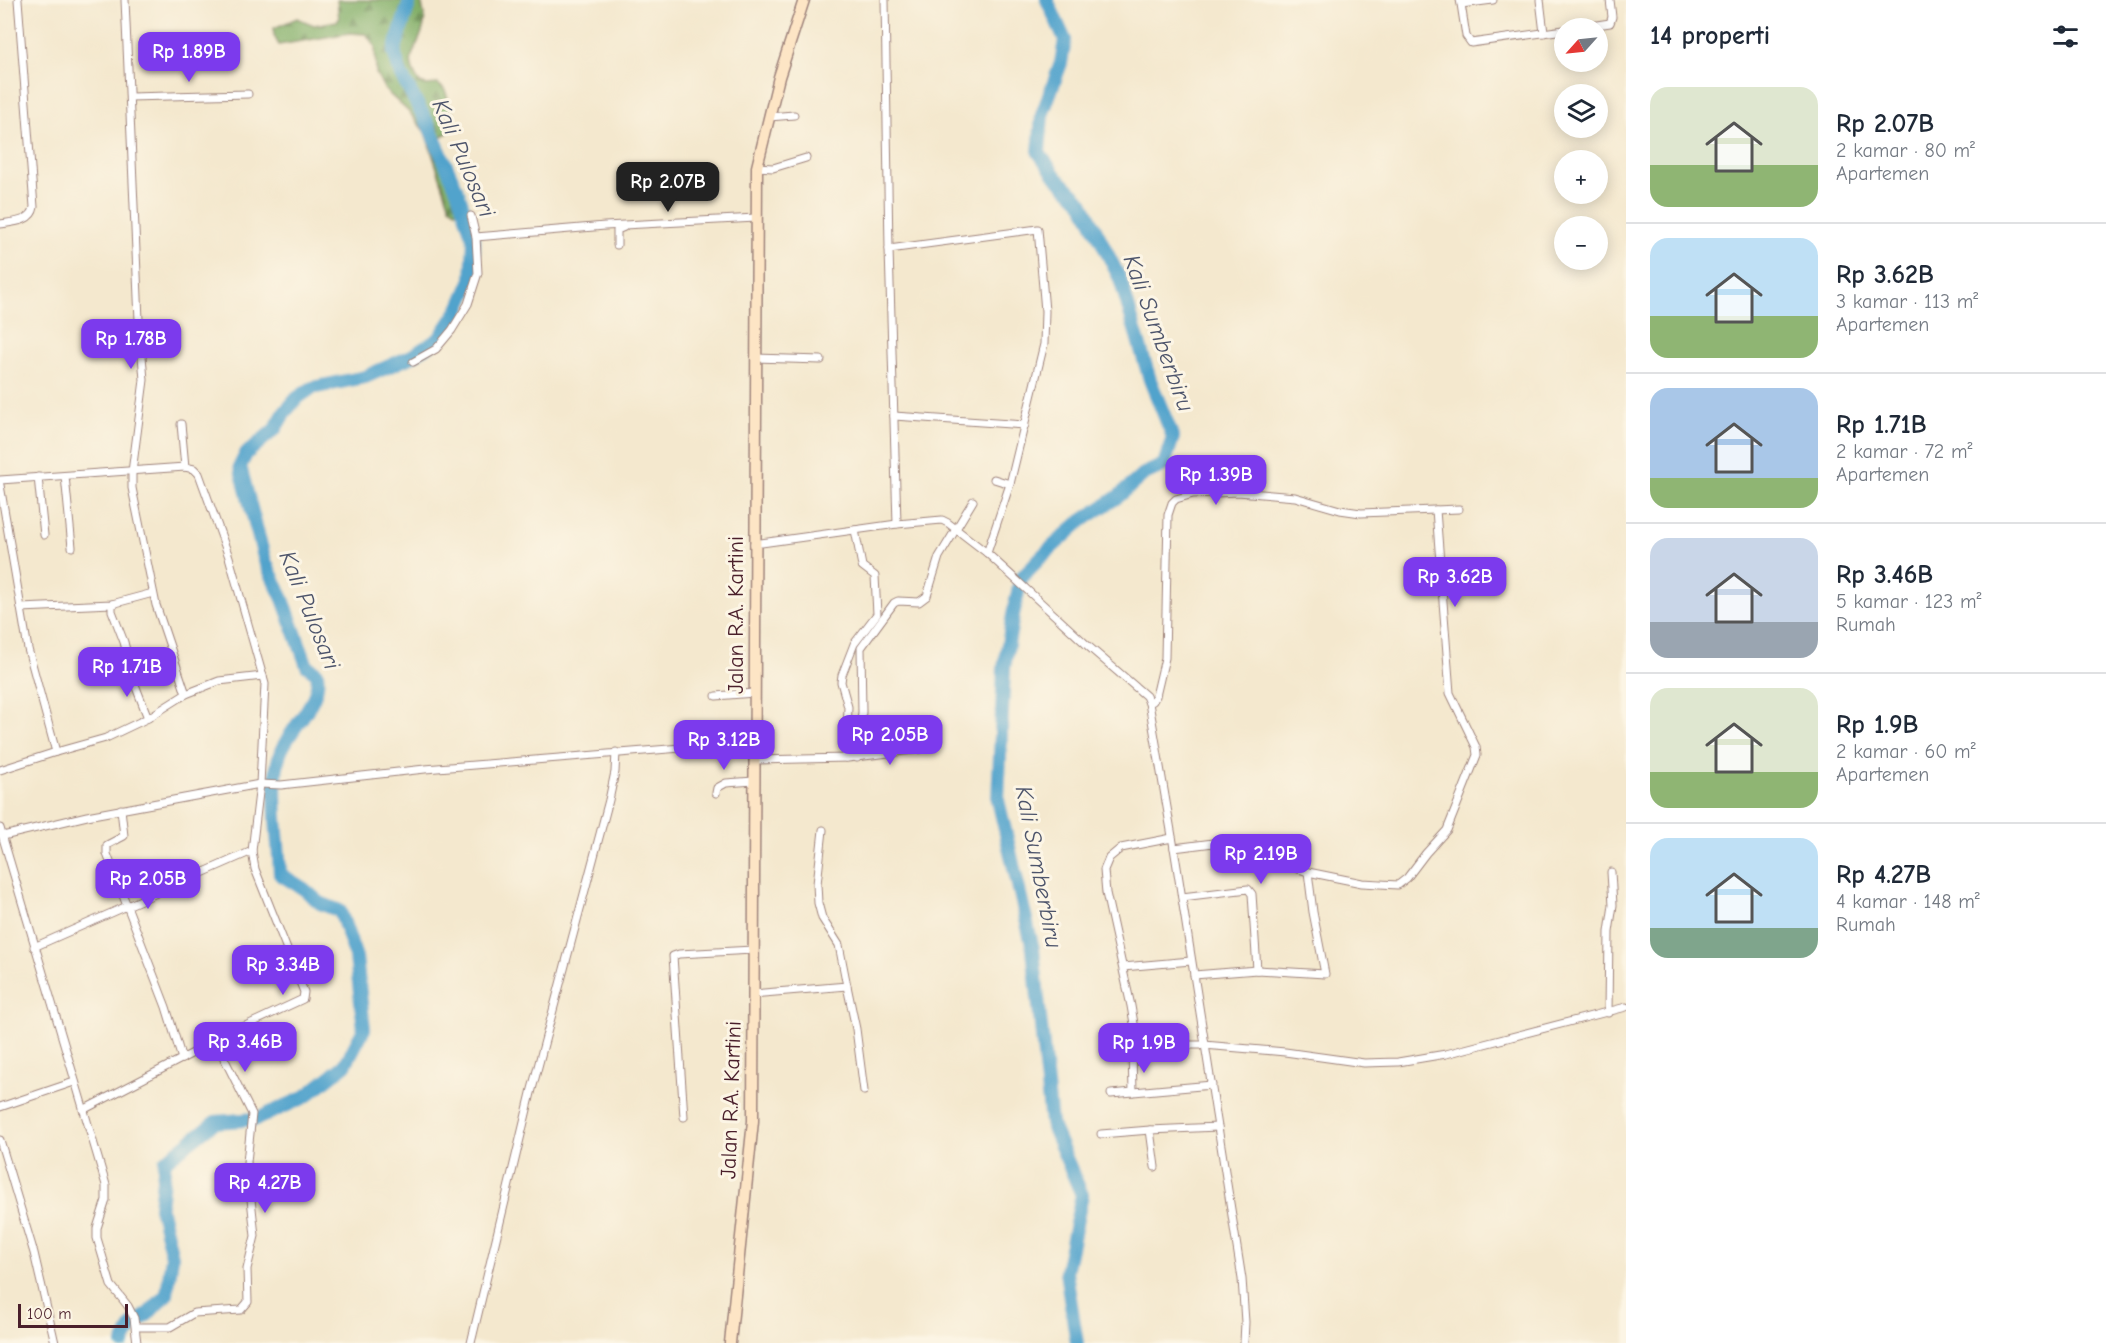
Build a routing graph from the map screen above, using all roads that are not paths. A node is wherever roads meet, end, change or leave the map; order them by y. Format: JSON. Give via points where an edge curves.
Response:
{"nodes":[{"id":1,"x":18,"y":0,"type":"edge"},
{"id":2,"x":125,"y":0,"type":"edge"},
{"id":3,"x":804,"y":0,"type":"edge"},
{"id":4,"x":885,"y":0,"type":"edge"},
{"id":5,"x":1493,"y":0,"type":"edge"},
{"id":6,"x":1540,"y":0,"type":"edge"},
{"id":7,"x":1610,"y":0,"type":"edge"},
{"id":8,"x":1461,"y":2,"type":"edge"},
{"id":9,"x":1608,"y":23,"type":"edge"},
{"id":10,"x":1554,"y":32,"type":"edge"},
{"id":11,"x":1544,"y":33,"type":"junction"},
{"id":12,"x":248,"y":94,"type":"dead end"},
{"id":13,"x":130,"y":97,"type":"junction"},
{"id":14,"x":794,"y":115,"type":"dead end"},
{"id":15,"x":769,"y":117,"type":"junction"},
{"id":16,"x":806,"y":158,"type":"dead end"},
{"id":17,"x":757,"y":167,"type":"junction"},
{"id":18,"x":471,"y":216,"type":"dead end"},
{"id":19,"x":756,"y":219,"type":"junction"},
{"id":20,"x":0,"y":224,"type":"edge"},
{"id":21,"x":476,"y":237,"type":"junction"},
{"id":22,"x":617,"y":245,"type":"dead end"},
{"id":23,"x":889,"y":249,"type":"junction"},
{"id":24,"x":755,"y":358,"type":"junction"},
{"id":25,"x":821,"y":360,"type":"dead end"},
{"id":26,"x":413,"y":362,"type":"dead end"},
{"id":27,"x":894,"y":416,"type":"junction"},
{"id":28,"x":181,"y":424,"type":"dead end"},
{"id":29,"x":1025,"y":425,"type":"junction"},
{"id":30,"x":185,"y":467,"type":"junction"},
{"id":31,"x":132,"y":472,"type":"junction"},
{"id":32,"x":65,"y":476,"type":"junction"},
{"id":33,"x":38,"y":477,"type":"junction"},
{"id":34,"x":994,"y":478,"type":"dead end"},
{"id":35,"x":0,"y":480,"type":"edge"},
{"id":36,"x":1008,"y":483,"type":"junction"},
{"id":37,"x":0,"y":485,"type":"edge"},
{"id":38,"x":973,"y":501,"type":"dead end"},
{"id":39,"x":1459,"y":509,"type":"dead end"},
{"id":40,"x":1436,"y":511,"type":"junction"},
{"id":41,"x":897,"y":524,"type":"junction"},
{"id":42,"x":954,"y":527,"type":"junction"},
{"id":43,"x":855,"y":530,"type":"junction"},
{"id":44,"x":44,"y":535,"type":"dead end"},
{"id":45,"x":754,"y":544,"type":"junction"},
{"id":46,"x":72,"y":547,"type":"dead end"},
{"id":47,"x":987,"y":553,"type":"junction"},
{"id":48,"x":153,"y":593,"type":"junction"},
{"id":49,"x":112,"y":604,"type":"junction"},
{"id":50,"x":21,"y":608,"type":"junction"},
{"id":51,"x":857,"y":646,"type":"junction"},
{"id":52,"x":263,"y":676,"type":"junction"},
{"id":53,"x":754,"y":693,"type":"junction"},
{"id":54,"x":186,"y":694,"type":"junction"},
{"id":55,"x":716,"y":696,"type":"dead end"},
{"id":56,"x":1149,"y":703,"type":"junction"},
{"id":57,"x":148,"y":718,"type":"junction"},
{"id":58,"x":754,"y":742,"type":"junction"},
{"id":59,"x":921,"y":749,"type":"dead end"},
{"id":60,"x":56,"y":752,"type":"junction"},
{"id":61,"x":616,"y":752,"type":"junction"},
{"id":62,"x":851,"y":758,"type":"junction"},
{"id":63,"x":754,"y":760,"type":"junction"},
{"id":64,"x":0,"y":770,"type":"edge"},
{"id":65,"x":754,"y":781,"type":"junction"},
{"id":66,"x":260,"y":784,"type":"junction"},
{"id":67,"x":716,"y":793,"type":"dead end"},
{"id":68,"x":121,"y":809,"type":"junction"},
{"id":69,"x":0,"y":828,"type":"edge"},
{"id":70,"x":823,"y":830,"type":"dead end"},
{"id":71,"x":3,"y":836,"type":"junction"},
{"id":72,"x":1172,"y":838,"type":"junction"},
{"id":73,"x":1174,"y":848,"type":"junction"},
{"id":74,"x":252,"y":851,"type":"junction"},
{"id":75,"x":1308,"y":872,"type":"junction"},
{"id":76,"x":1611,"y":872,"type":"dead end"},
{"id":77,"x":1182,"y":897,"type":"junction"},
{"id":78,"x":127,"y":905,"type":"junction"},
{"id":79,"x":34,"y":947,"type":"junction"},
{"id":80,"x":753,"y":950,"type":"junction"},
{"id":81,"x":1191,"y":961,"type":"junction"},
{"id":82,"x":1123,"y":967,"type":"junction"},
{"id":83,"x":1257,"y":970,"type":"junction"},
{"id":84,"x":1194,"y":975,"type":"junction"},
{"id":85,"x":847,"y":987,"type":"junction"},
{"id":86,"x":753,"y":994,"type":"junction"},
{"id":87,"x":1626,"y":1008,"type":"edge"},
{"id":88,"x":1608,"y":1012,"type":"junction"},
{"id":89,"x":216,"y":1042,"type":"junction"},
{"id":90,"x":1204,"y":1044,"type":"junction"},
{"id":91,"x":1137,"y":1047,"type":"junction"},
{"id":92,"x":182,"y":1059,"type":"junction"},
{"id":93,"x":74,"y":1082,"type":"junction"},
{"id":94,"x":1212,"y":1085,"type":"junction"},
{"id":95,"x":864,"y":1090,"type":"dead end"},
{"id":96,"x":1133,"y":1092,"type":"junction"},
{"id":97,"x":1111,"y":1094,"type":"dead end"},
{"id":98,"x":0,"y":1107,"type":"edge"},
{"id":99,"x":83,"y":1110,"type":"junction"},
{"id":100,"x":684,"y":1117,"type":"dead end"},
{"id":101,"x":1218,"y":1127,"type":"junction"},
{"id":102,"x":1150,"y":1130,"type":"junction"},
{"id":103,"x":1101,"y":1134,"type":"dead end"},
{"id":104,"x":0,"y":1140,"type":"edge"},
{"id":105,"x":1155,"y":1167,"type":"dead end"},
{"id":106,"x":135,"y":1324,"type":"junction"},
{"id":107,"x":55,"y":1343,"type":"edge"},
{"id":108,"x":137,"y":1343,"type":"edge"},
{"id":109,"x":471,"y":1343,"type":"edge"},
{"id":110,"x":730,"y":1343,"type":"edge"},
{"id":111,"x":1244,"y":1343,"type":"edge"}],
"edges":[{"from":1,"to":20,"type":"street","via":[[34,207],[29,218]]},
{"from":2,"to":13,"type":"street"},
{"from":3,"to":15,"type":"main road","name":"Jalan R.A. Kartini"},
{"from":4,"to":23,"type":"street"},
{"from":5,"to":8,"type":"street"},
{"from":6,"to":11,"type":"street"},
{"from":7,"to":9,"type":"street","via":[[1612,17]]},
{"from":8,"to":11,"type":"street","via":[[1466,36],[1471,43]]},
{"from":10,"to":11,"type":"street"},
{"from":12,"to":13,"type":"street"},
{"from":13,"to":31,"type":"street","via":[[144,370]]},
{"from":14,"to":15,"type":"street"},
{"from":15,"to":17,"type":"main road","name":"Jalan R.A. Kartini"},
{"from":16,"to":17,"type":"street","via":[[773,168]]},
{"from":17,"to":19,"type":"main road","name":"Jalan R.A. Kartini"},
{"from":18,"to":21,"type":"street"},
{"from":19,"to":21,"type":"street"},
{"from":19,"to":22,"type":"street","via":[[620,228]]},
{"from":19,"to":24,"type":"main road","name":"Jalan R.A. Kartini"},
{"from":21,"to":26,"type":"street","via":[[478,273],[468,304],[436,349]]},
{"from":23,"to":27,"type":"street"},
{"from":23,"to":29,"type":"street","via":[[1038,229],[1046,329]]},
{"from":24,"to":25,"type":"street"},
{"from":24,"to":45,"type":"main road","name":"Jalan R.A. Kartini"},
{"from":27,"to":29,"type":"street"},
{"from":27,"to":41,"type":"street"},
{"from":28,"to":30,"type":"street"},
{"from":29,"to":36,"type":"street"},
{"from":30,"to":31,"type":"street"},
{"from":30,"to":52,"type":"street","via":[[199,474],[229,557]]},
{"from":31,"to":32,"type":"street"},
{"from":31,"to":48,"type":"street"},
{"from":32,"to":33,"type":"street"},
{"from":32,"to":46,"type":"street"},
{"from":33,"to":35,"type":"street"},
{"from":33,"to":44,"type":"street"},
{"from":34,"to":36,"type":"street"},
{"from":36,"to":47,"type":"street"},
{"from":37,"to":50,"type":"street"},
{"from":38,"to":42,"type":"street"},
{"from":39,"to":40,"type":"street"},
{"from":40,"to":56,"type":"street","via":[[1361,513],[1295,497],[1238,492],[1193,494],[1176,499],[1168,515],[1165,658],[1156,696]]},
{"from":40,"to":75,"type":"street","via":[[1450,693],[1476,747],[1477,758],[1449,828],[1401,884],[1362,883]]},
{"from":41,"to":42,"type":"street","via":[[942,520]]},
{"from":41,"to":43,"type":"street"},
{"from":42,"to":47,"type":"street"},
{"from":42,"to":51,"type":"street","via":[[939,557],[927,596],[919,602],[894,603]]},
{"from":43,"to":45,"type":"street"},
{"from":43,"to":51,"type":"street","via":[[862,566],[875,576],[878,614]]},
{"from":45,"to":53,"type":"main road","name":"Jalan R.A. Kartini"},
{"from":47,"to":56,"type":"street","via":[[1146,696]]},
{"from":48,"to":49,"type":"street"},
{"from":48,"to":54,"type":"street"},
{"from":49,"to":50,"type":"street"},
{"from":49,"to":57,"type":"street"},
{"from":50,"to":60,"type":"street"},
{"from":51,"to":62,"type":"street","via":[[862,712]]},
{"from":51,"to":62,"type":"street","via":[[841,682],[848,707]]},
{"from":52,"to":54,"type":"street","via":[[219,681]]},
{"from":52,"to":66,"type":"street"},
{"from":53,"to":55,"type":"street"},
{"from":53,"to":58,"type":"main road","name":"Jalan R.A. Kartini"},
{"from":54,"to":57,"type":"street"},
{"from":56,"to":72,"type":"street"},
{"from":57,"to":60,"type":"street","via":[[105,738]]},
{"from":58,"to":61,"type":"street"},
{"from":58,"to":63,"type":"main road","name":"Jalan R.A. Kartini"},
{"from":59,"to":62,"type":"street"},
{"from":60,"to":64,"type":"street"},
{"from":61,"to":66,"type":"street","via":[[272,786]]},
{"from":61,"to":109,"type":"street","via":[[609,800],[531,1093]]},
{"from":62,"to":63,"type":"street"},
{"from":63,"to":65,"type":"main road","name":"Jalan R.A. Kartini"},
{"from":65,"to":67,"type":"street","via":[[726,783]]},
{"from":65,"to":80,"type":"main road","name":"Jalan R.A. Kartini"},
{"from":66,"to":68,"type":"street"},
{"from":66,"to":74,"type":"street"},
{"from":68,"to":71,"type":"street"},
{"from":68,"to":78,"type":"street","via":[[124,836],[106,848]]},
{"from":69,"to":71,"type":"street"},
{"from":70,"to":85,"type":"street","via":[[818,903],[822,918],[839,945]]},
{"from":71,"to":79,"type":"street"},
{"from":72,"to":73,"type":"street"},
{"from":72,"to":82,"type":"street","via":[[1121,848],[1105,866],[1103,878]]},
{"from":73,"to":75,"type":"street","via":[[1243,843],[1274,861]]},
{"from":73,"to":77,"type":"street"},
{"from":74,"to":78,"type":"street"},
{"from":74,"to":89,"type":"street","via":[[304,996],[300,1002]]},
{"from":75,"to":83,"type":"street","via":[[1324,974]]},
{"from":76,"to":88,"type":"street"},
{"from":77,"to":81,"type":"street"},
{"from":77,"to":83,"type":"street","via":[[1248,889],[1252,894]]},
{"from":78,"to":79,"type":"street"},
{"from":78,"to":92,"type":"street"},
{"from":79,"to":93,"type":"street"},
{"from":80,"to":86,"type":"main road","name":"Jalan R.A. Kartini"},
{"from":80,"to":100,"type":"street","via":[[673,956]]},
{"from":81,"to":82,"type":"street"},
{"from":81,"to":84,"type":"street"},
{"from":82,"to":91,"type":"street"},
{"from":83,"to":84,"type":"street"},
{"from":84,"to":90,"type":"street"},
{"from":85,"to":86,"type":"street"},
{"from":85,"to":95,"type":"street"},
{"from":86,"to":110,"type":"main road","name":"Jalan R.A. Kartini","via":[[753,1121]]},
{"from":87,"to":88,"type":"street"},
{"from":88,"to":90,"type":"street","via":[[1446,1054],[1398,1062],[1364,1063]]},
{"from":89,"to":92,"type":"street"},
{"from":89,"to":106,"type":"street","via":[[252,1114],[247,1162],[255,1236],[247,1269],[248,1302],[241,1310],[194,1313],[170,1327]]},
{"from":90,"to":91,"type":"street"},
{"from":90,"to":94,"type":"street"},
{"from":91,"to":96,"type":"street","via":[[1131,1058]]},
{"from":92,"to":99,"type":"street"},
{"from":93,"to":98,"type":"street"},
{"from":93,"to":99,"type":"street"},
{"from":94,"to":96,"type":"street"},
{"from":94,"to":101,"type":"street"},
{"from":96,"to":97,"type":"street"},
{"from":99,"to":106,"type":"street","via":[[106,1185],[97,1238],[111,1285],[128,1306]]},
{"from":101,"to":102,"type":"street"},
{"from":101,"to":111,"type":"street","via":[[1242,1279]]},
{"from":102,"to":103,"type":"street"},
{"from":102,"to":105,"type":"street"},
{"from":104,"to":107,"type":"street","via":[[34,1253]]},
{"from":106,"to":108,"type":"street"}]}
